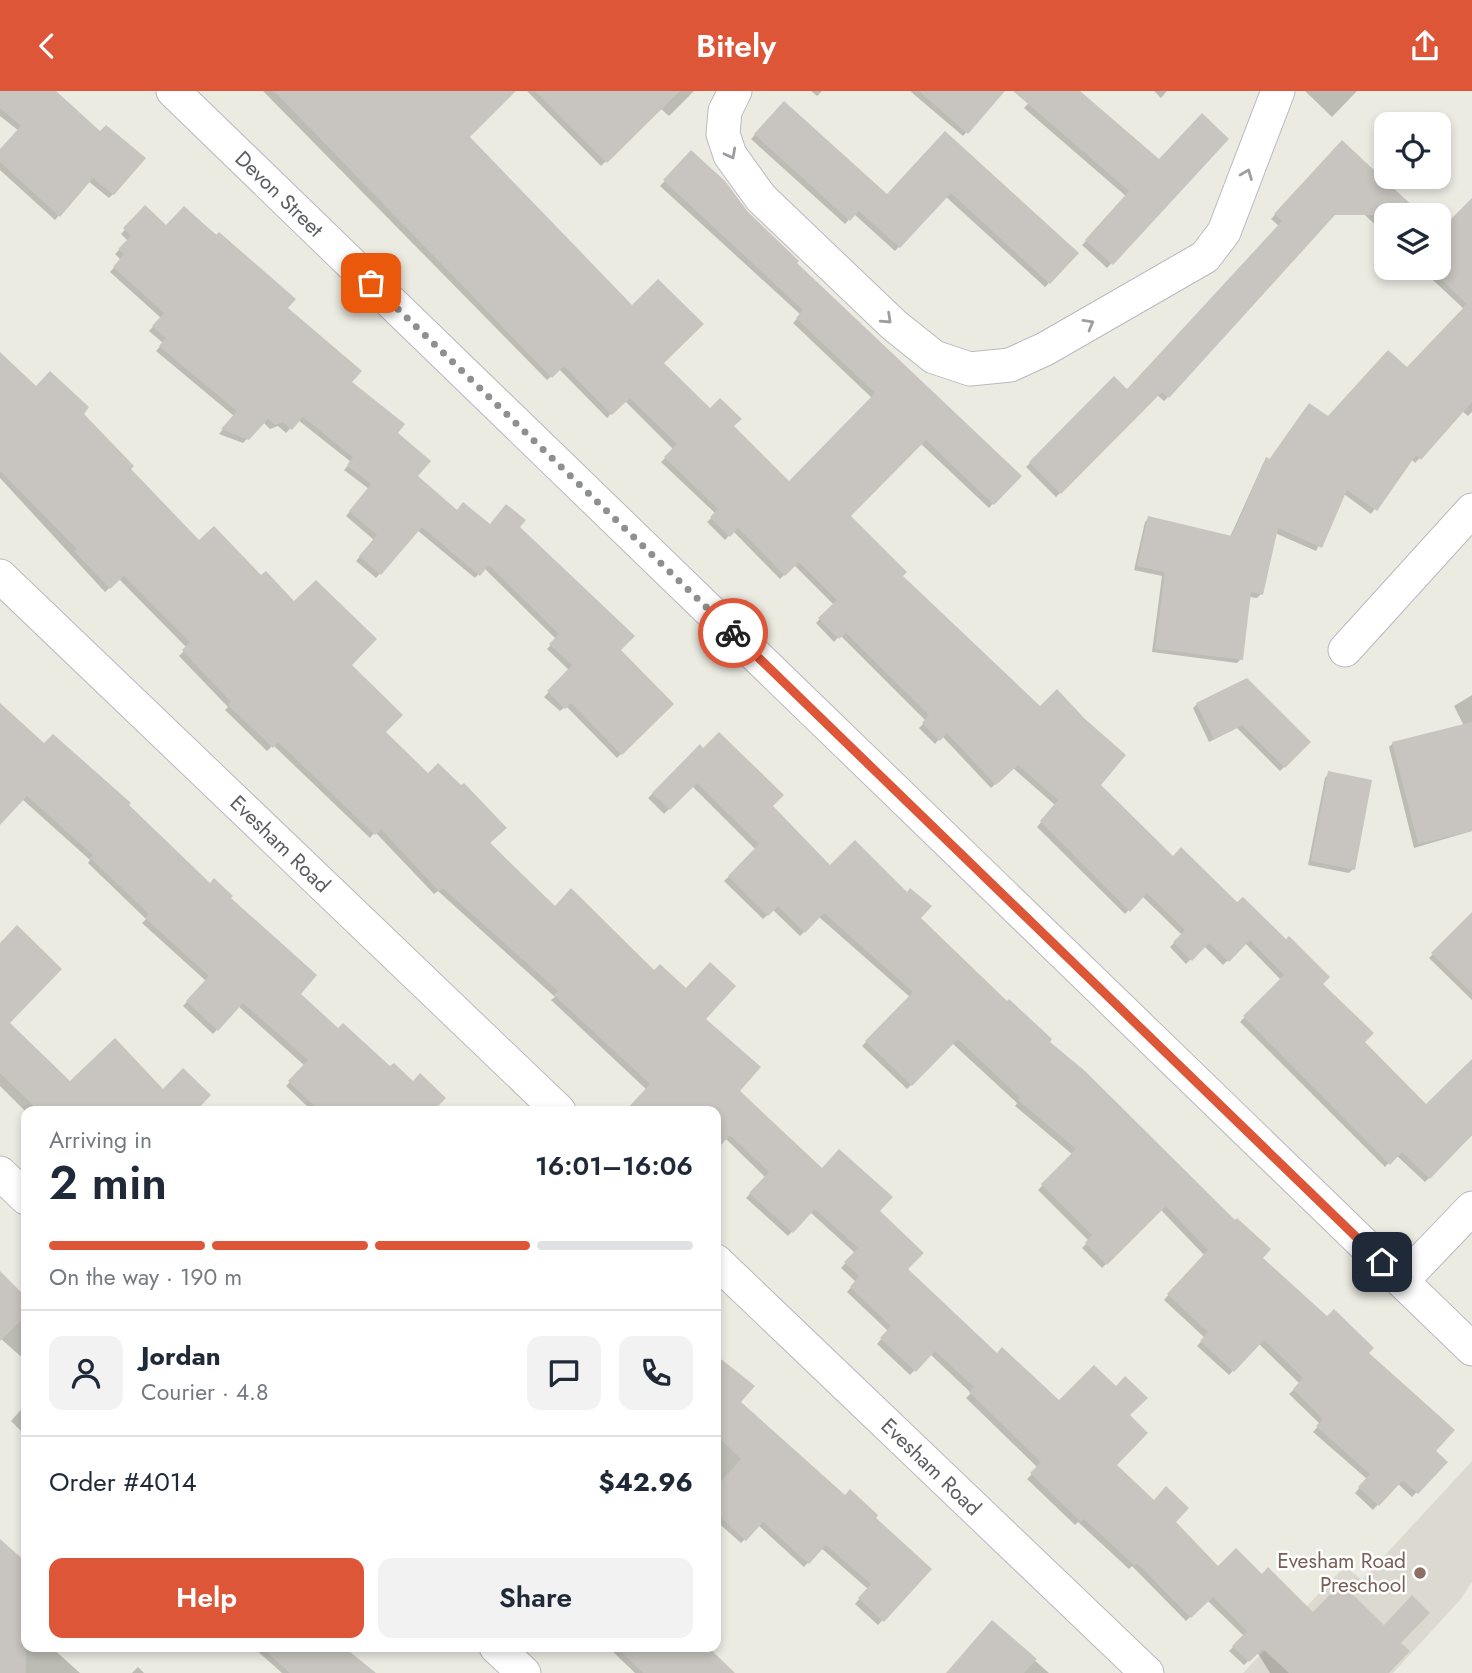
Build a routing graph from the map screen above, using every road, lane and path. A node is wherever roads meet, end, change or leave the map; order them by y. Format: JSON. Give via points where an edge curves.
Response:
{"nodes":[{"id":1,"x":173,"y":91,"type":"edge"},
{"id":2,"x":736,"y":91,"type":"edge"},
{"id":3,"x":1278,"y":91,"type":"edge"},
{"id":4,"x":1472,"y":510,"type":"edge"},
{"id":5,"x":0,"y":576,"type":"edge"},
{"id":6,"x":1345,"y":650,"type":"dead end"},
{"id":7,"x":554,"y":1106,"type":"edge"},
{"id":8,"x":0,"y":1173,"type":"edge"},
{"id":9,"x":21,"y":1193,"type":"edge"},
{"id":10,"x":1472,"y":1208,"type":"edge"},
{"id":11,"x":721,"y":1266,"type":"edge"},
{"id":12,"x":1402,"y":1281,"type":"junction"},
{"id":13,"x":1472,"y":1349,"type":"edge"},
{"id":14,"x":501,"y":1652,"type":"edge"},
{"id":15,"x":524,"y":1673,"type":"edge"},
{"id":16,"x":1147,"y":1673,"type":"edge"}],
"edges":[{"from":1,"to":12,"type":"street","name":"Devon Street"},
{"from":2,"to":3,"type":"street","one_way":true,"via":[[725,111],[723,134],[730,155],[761,198],[894,325],[934,356],[970,369],[1010,365],[1045,349],[1205,257],[1224,232]]},
{"from":4,"to":6,"type":"street"},
{"from":5,"to":7,"type":"street","name":"Evesham Road"},
{"from":8,"to":9,"type":"street"},
{"from":10,"to":12,"type":"street"},
{"from":11,"to":16,"type":"street","name":"Evesham Road"},
{"from":12,"to":13,"type":"street","name":"Devon Street"},
{"from":14,"to":15,"type":"street"}]}
